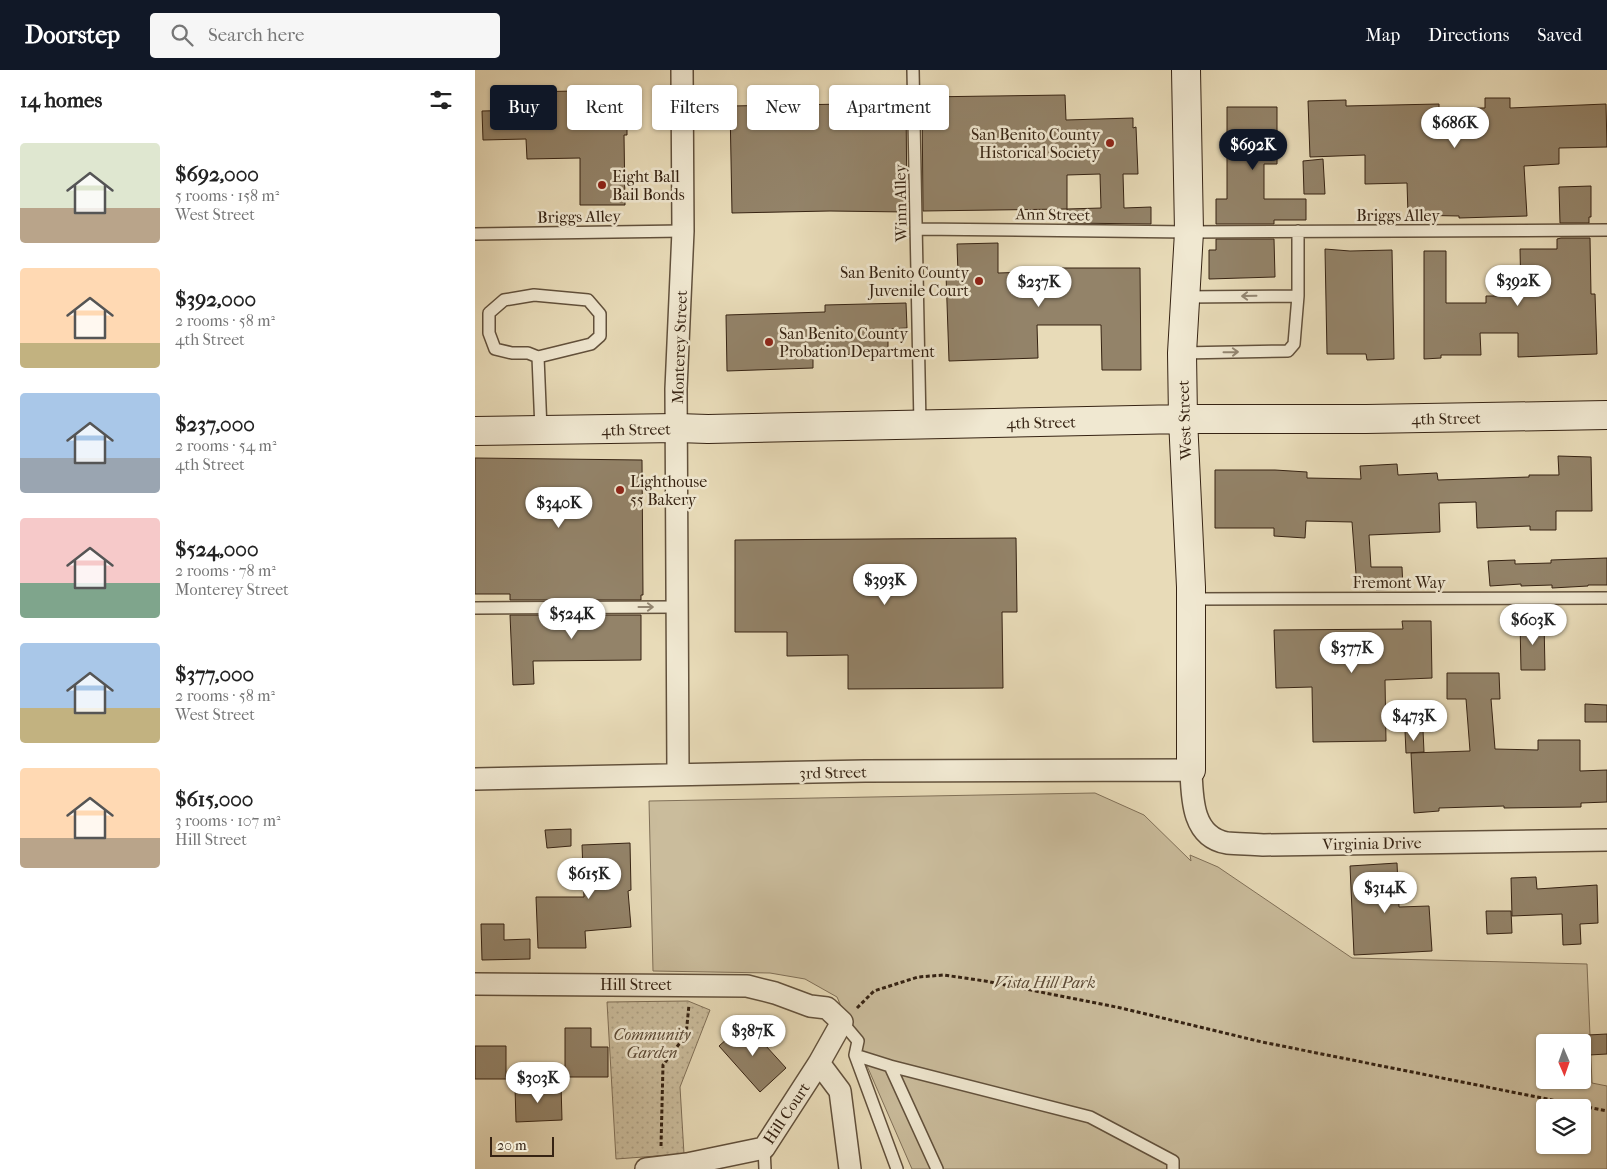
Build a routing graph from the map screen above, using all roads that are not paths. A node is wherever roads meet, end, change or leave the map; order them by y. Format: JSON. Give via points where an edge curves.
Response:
{"nodes":[{"id":1,"x":682,"y":70,"type":"edge"},
{"id":2,"x":913,"y":70,"type":"edge"},
{"id":3,"x":1186,"y":70,"type":"edge"},
{"id":4,"x":916,"y":229,"type":"junction"},
{"id":5,"x":1607,"y":230,"type":"edge"},
{"id":6,"x":683,"y":231,"type":"junction"},
{"id":7,"x":1189,"y":232,"type":"junction"},
{"id":8,"x":1298,"y":232,"type":"junction"},
{"id":9,"x":475,"y":234,"type":"edge"},
{"id":10,"x":1297,"y":296,"type":"junction"},
{"id":11,"x":1185,"y":297,"type":"junction"},
{"id":12,"x":1182,"y":353,"type":"junction"},
{"id":13,"x":538,"y":357,"type":"junction"},
{"id":14,"x":1607,"y":415,"type":"edge"},
{"id":15,"x":1183,"y":419,"type":"junction"},
{"id":16,"x":920,"y":425,"type":"junction"},
{"id":17,"x":677,"y":428,"type":"junction"},
{"id":18,"x":541,"y":430,"type":"junction"},
{"id":19,"x":475,"y":431,"type":"edge"},
{"id":20,"x":1191,"y":598,"type":"junction"},
{"id":21,"x":1607,"y":598,"type":"edge"},
{"id":22,"x":677,"y":607,"type":"junction"},
{"id":23,"x":475,"y":608,"type":"edge"},
{"id":24,"x":1191,"y":770,"type":"junction"},
{"id":25,"x":678,"y":774,"type":"junction"},
{"id":26,"x":475,"y":779,"type":"edge"},
{"id":27,"x":1607,"y":840,"type":"edge"},
{"id":28,"x":475,"y":984,"type":"edge"},
{"id":29,"x":842,"y":1022,"type":"junction"},
{"id":30,"x":855,"y":1055,"type":"junction"},
{"id":31,"x":819,"y":1063,"type":"junction"},
{"id":32,"x":891,"y":1066,"type":"junction"},
{"id":33,"x":764,"y":1148,"type":"junction"},
{"id":34,"x":688,"y":1166,"type":"edge"},
{"id":35,"x":653,"y":1168,"type":"edge"},
{"id":36,"x":765,"y":1169,"type":"edge"},
{"id":37,"x":850,"y":1169,"type":"edge"},
{"id":38,"x":897,"y":1169,"type":"edge"},
{"id":39,"x":937,"y":1169,"type":"edge"},
{"id":40,"x":1173,"y":1169,"type":"edge"}],
"edges":[{"from":1,"to":6,"type":"street","name":"Monterey Street"},
{"from":2,"to":4,"type":"lane","name":"Winn Alley"},
{"from":3,"to":7,"type":"main road","name":"West Street"},
{"from":4,"to":7,"type":"lane","name":"Ann Street"},
{"from":4,"to":16,"type":"lane","name":"Winn Alley"},
{"from":5,"to":8,"type":"lane","name":"Briggs Alley"},
{"from":6,"to":9,"type":"lane","name":"Briggs Alley"},
{"from":6,"to":17,"type":"street","name":"Monterey Street"},
{"from":7,"to":8,"type":"lane","name":"Briggs Alley"},
{"from":7,"to":11,"type":"main road","name":"West Street"},
{"from":8,"to":10,"type":"lane"},
{"from":10,"to":11,"type":"lane","one_way":true},
{"from":12,"to":10,"type":"lane","one_way":true,"via":[[1288,351],[1294,344]]},
{"from":11,"to":12,"type":"main road","name":"West Street"},
{"from":12,"to":15,"type":"main road","name":"West Street"},
{"from":13,"to":13,"type":"lane","via":[[495,349],[489,334],[489,313],[504,300],[534,295],[588,300],[600,314],[600,336],[591,344]]},
{"from":13,"to":18,"type":"lane"},
{"from":14,"to":15,"type":"main road","name":"4th Street"},
{"from":15,"to":16,"type":"main road","name":"4th Street"},
{"from":15,"to":20,"type":"main road","name":"West Street"},
{"from":16,"to":17,"type":"main road","name":"4th Street"},
{"from":17,"to":18,"type":"main road","name":"4th Street"},
{"from":17,"to":22,"type":"street","name":"Monterey Street"},
{"from":18,"to":19,"type":"main road","name":"4th Street"},
{"from":20,"to":21,"type":"lane","name":"Fremont Way"},
{"from":20,"to":24,"type":"main road","name":"West Street"},
{"from":23,"to":22,"type":"lane","one_way":true},
{"from":22,"to":25,"type":"street","name":"Monterey Street"},
{"from":24,"to":25,"type":"street","name":"3rd Street"},
{"from":24,"to":27,"type":"street","name":"Virginia Drive","via":[[1192,795],[1200,825],[1210,836],[1227,842],[1263,845]]},
{"from":25,"to":26,"type":"street","name":"3rd Street"},
{"from":28,"to":29,"type":"street","name":"Hill Street","via":[[747,986],[810,1006],[827,1008]]},
{"from":29,"to":30,"type":"lane","via":[[857,1041]]},
{"from":29,"to":31,"type":"street","name":"Hill Court"},
{"from":30,"to":32,"type":"lane"},
{"from":30,"to":38,"type":"lane"},
{"from":31,"to":33,"type":"street","name":"Hill Court"},
{"from":31,"to":37,"type":"street","name":"Hill Court","via":[[840,1091]]},
{"from":32,"to":39,"type":"lane"},
{"from":32,"to":40,"type":"lane","via":[[1090,1118],[1173,1161]]},
{"from":33,"to":34,"type":"street","name":"Hill Court"},
{"from":33,"to":36,"type":"lane"},
{"from":34,"to":35,"type":"street","name":"Hill Court"}]}
